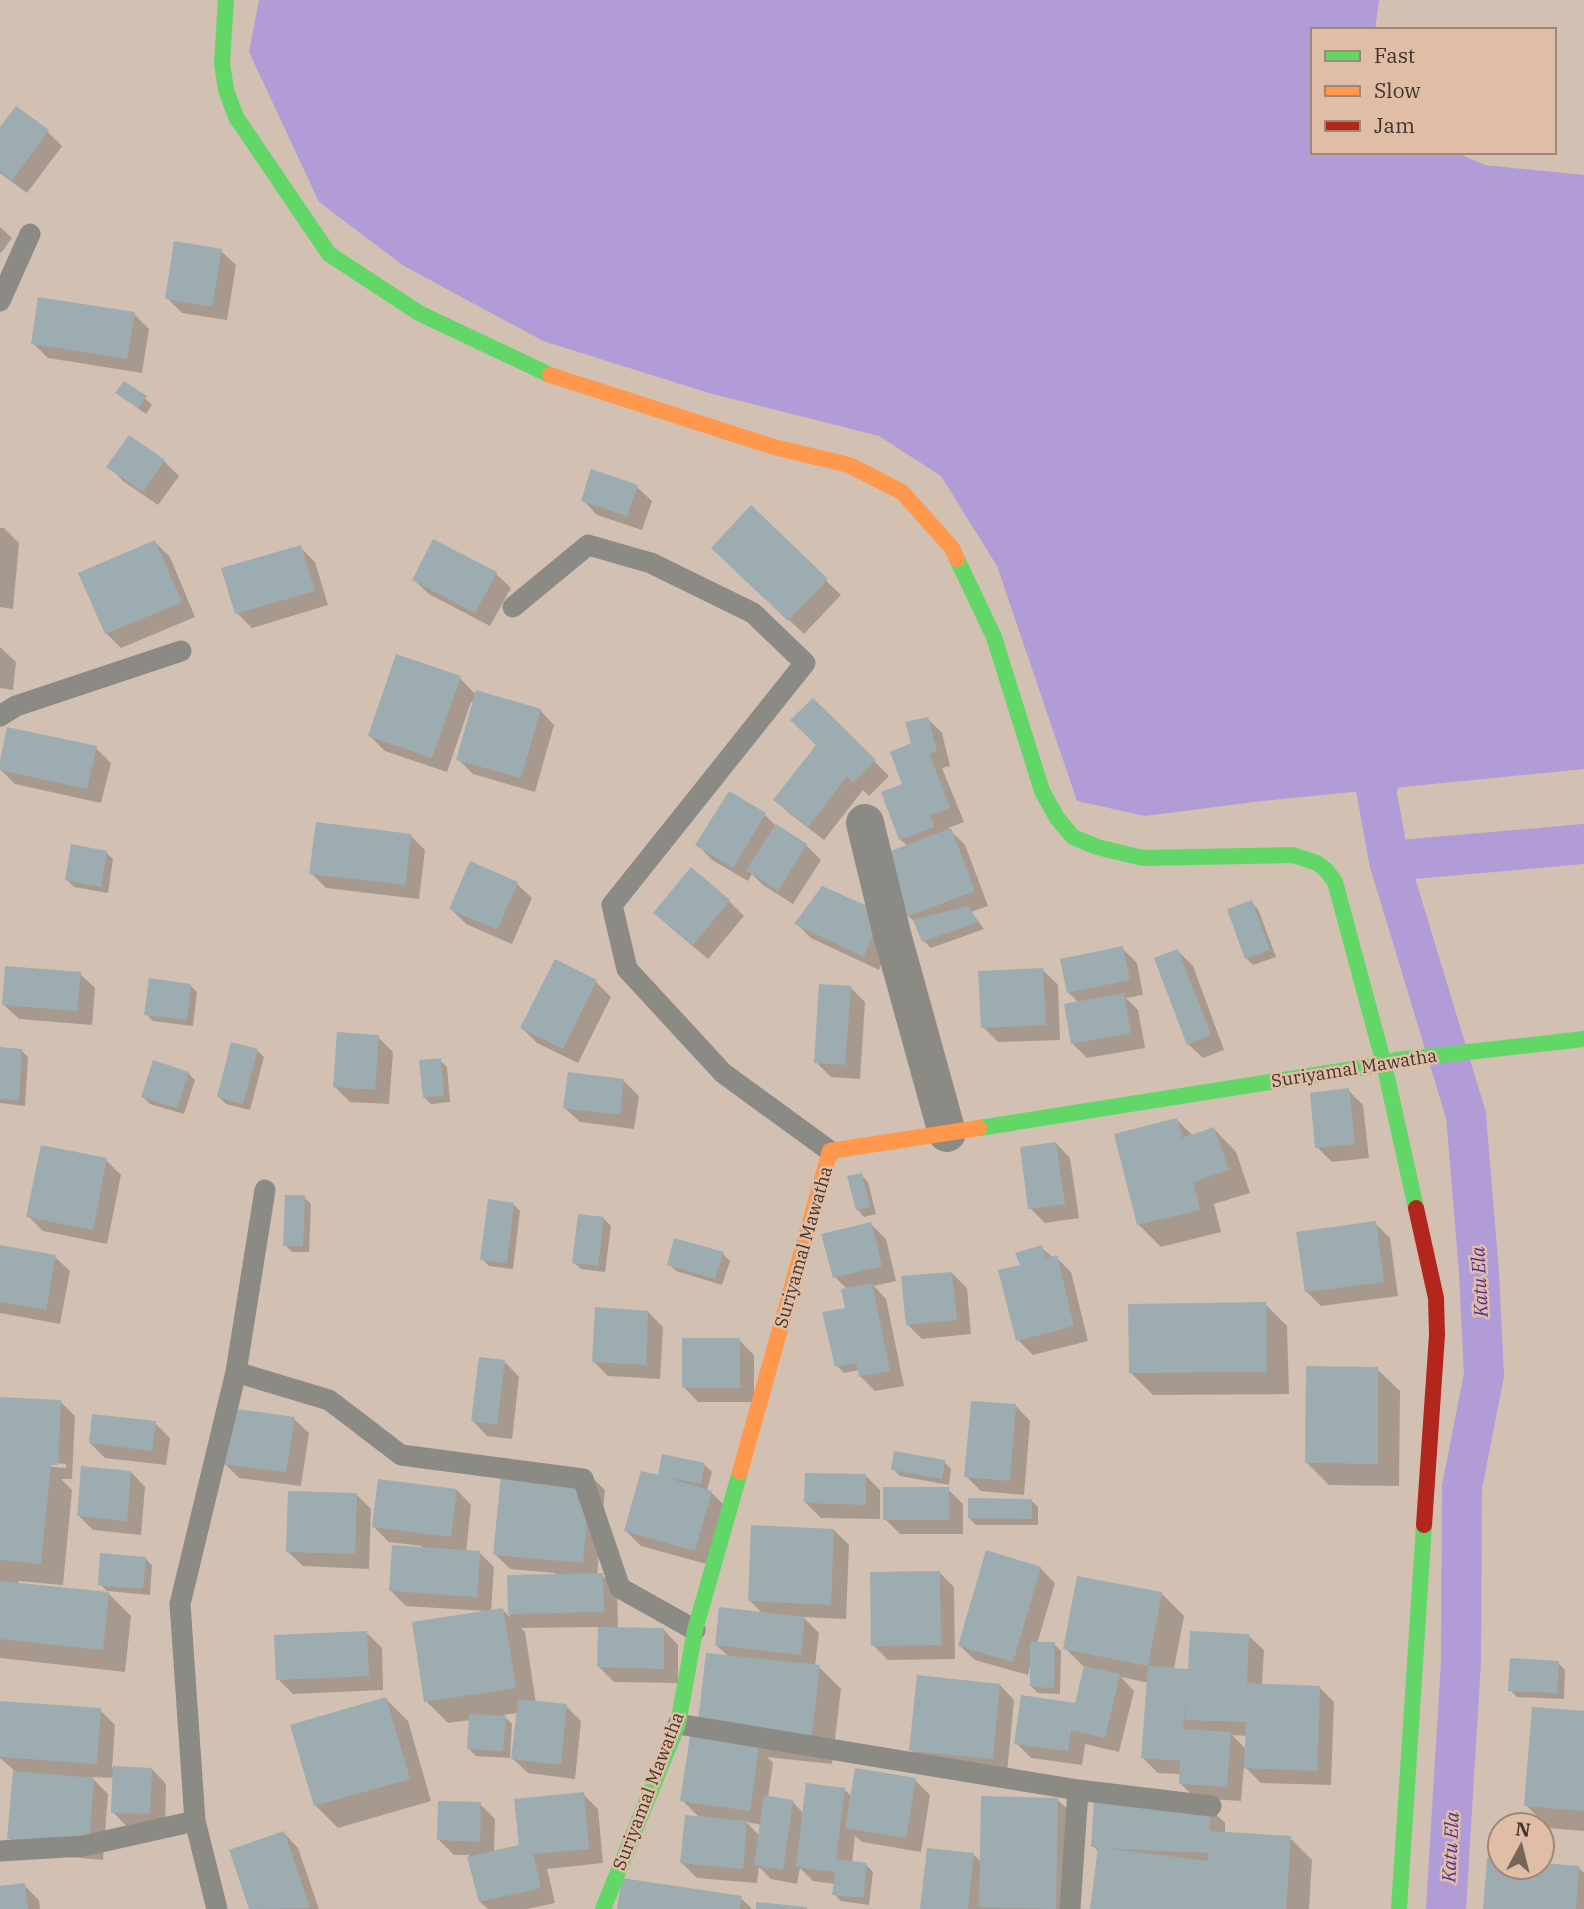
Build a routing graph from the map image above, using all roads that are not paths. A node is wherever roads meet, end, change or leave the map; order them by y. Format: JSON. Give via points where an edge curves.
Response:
{"nodes":[{"id":1,"x":226,"y":0,"type":"edge"},
{"id":2,"x":30,"y":234,"type":"dead end"},
{"id":3,"x":0,"y":301,"type":"edge"},
{"id":4,"x":513,"y":607,"type":"dead end"},
{"id":5,"x":181,"y":651,"type":"dead end"},
{"id":6,"x":0,"y":716,"type":"edge"},
{"id":7,"x":865,"y":823,"type":"dead end"},
{"id":8,"x":1584,"y":1039,"type":"edge"},
{"id":9,"x":1390,"y":1062,"type":"junction"},
{"id":10,"x":947,"y":1133,"type":"junction"},
{"id":11,"x":830,"y":1151,"type":"junction"},
{"id":12,"x":265,"y":1190,"type":"dead end"},
{"id":13,"x":236,"y":1372,"type":"junction"},
{"id":14,"x":695,"y":1630,"type":"junction"},
{"id":15,"x":678,"y":1724,"type":"junction"},
{"id":16,"x":1078,"y":1790,"type":"junction"},
{"id":17,"x":1211,"y":1806,"type":"dead end"},
{"id":18,"x":195,"y":1822,"type":"junction"},
{"id":19,"x":0,"y":1851,"type":"edge"},
{"id":20,"x":217,"y":1909,"type":"edge"},
{"id":21,"x":603,"y":1909,"type":"edge"},
{"id":22,"x":1070,"y":1909,"type":"edge"},
{"id":23,"x":1399,"y":1909,"type":"edge"}],
"edges":[{"from":1,"to":9,"type":"street","via":[[222,63],[236,117],[329,254],[419,313],[541,372],[774,447],[849,465],[902,492],[952,548],[994,638],[1042,791],[1073,837],[1143,858],[1293,855],[1326,868],[1335,882]]},
{"from":2,"to":3,"type":"lane"},
{"from":4,"to":11,"type":"lane","via":[[588,545],[651,563],[753,613],[805,663],[612,905],[627,970],[723,1073]]},
{"from":5,"to":6,"type":"lane","via":[[16,706]]},
{"from":7,"to":10,"type":"street"},
{"from":8,"to":9,"type":"street","name":"Suriyamal Mawatha"},
{"from":9,"to":10,"type":"street","name":"Suriyamal Mawatha"},
{"from":9,"to":23,"type":"street","via":[[1436,1298],[1437,1335]]},
{"from":10,"to":11,"type":"street","name":"Suriyamal Mawatha"},
{"from":11,"to":14,"type":"street","name":"Suriyamal Mawatha"},
{"from":12,"to":13,"type":"lane"},
{"from":13,"to":14,"type":"lane","via":[[329,1400],[401,1455],[583,1479],[620,1588]]},
{"from":13,"to":18,"type":"lane","via":[[180,1604]]},
{"from":14,"to":15,"type":"street","name":"Suriyamal Mawatha"},
{"from":15,"to":16,"type":"lane"},
{"from":15,"to":21,"type":"street","name":"Suriyamal Mawatha"},
{"from":16,"to":17,"type":"lane"},
{"from":16,"to":22,"type":"lane"},
{"from":18,"to":19,"type":"lane","via":[[83,1846]]},
{"from":18,"to":20,"type":"lane"}]}
